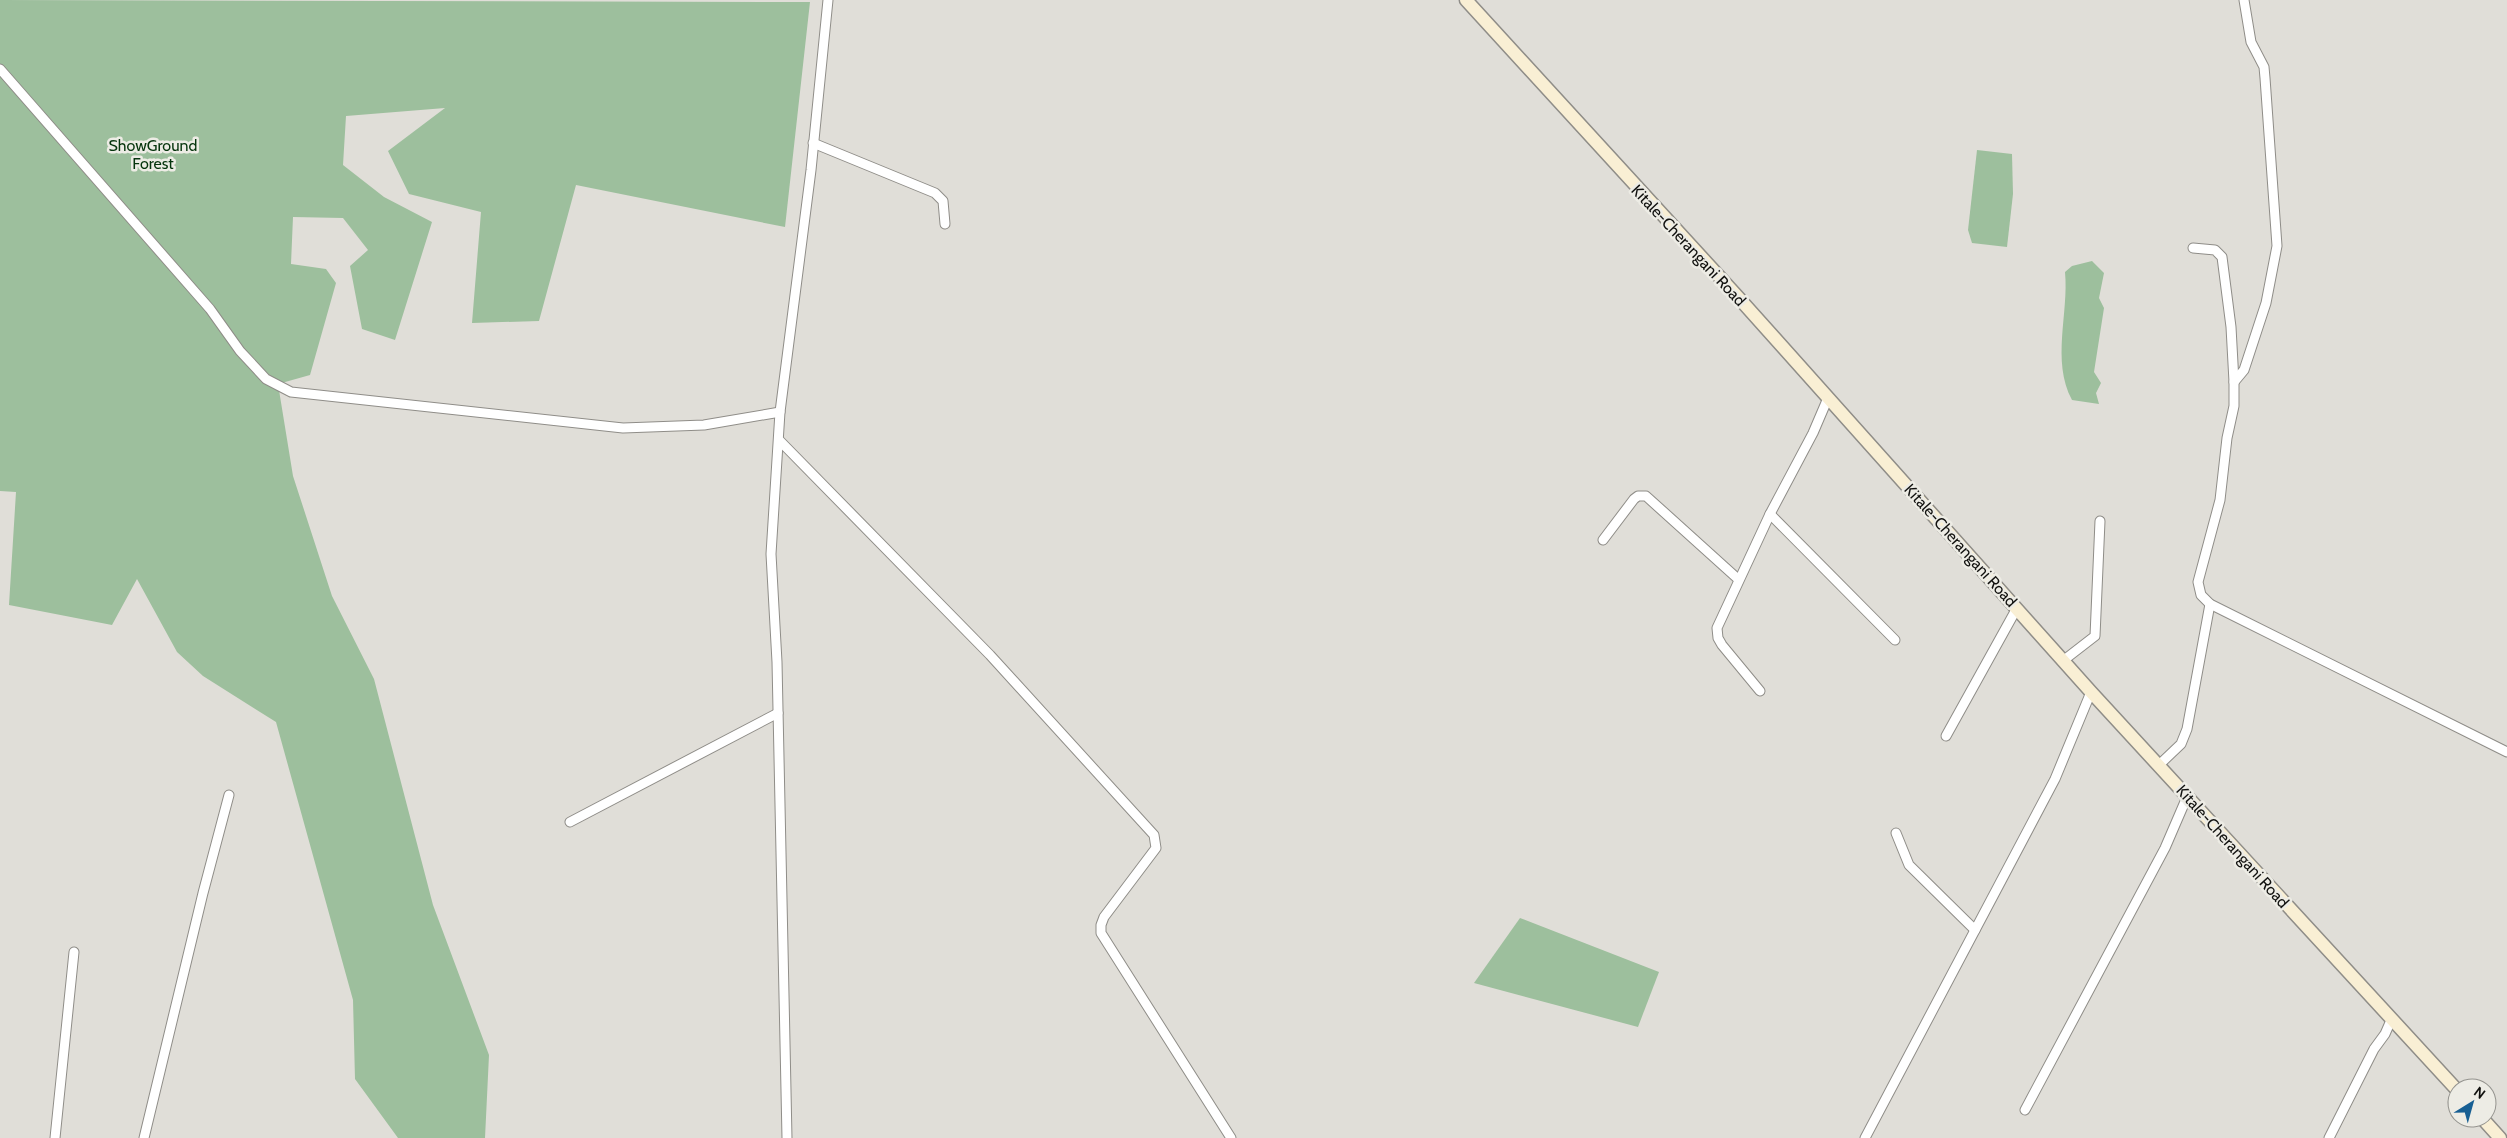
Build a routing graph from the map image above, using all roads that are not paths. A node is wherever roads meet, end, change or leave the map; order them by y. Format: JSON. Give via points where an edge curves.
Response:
{"nodes":[{"id":1,"x":828,"y":0,"type":"edge"},
{"id":2,"x":1466,"y":0,"type":"edge"},
{"id":3,"x":2244,"y":0,"type":"edge"},
{"id":4,"x":0,"y":69,"type":"edge"},
{"id":5,"x":813,"y":143,"type":"junction"},
{"id":6,"x":945,"y":224,"type":"dead end"},
{"id":7,"x":2194,"y":248,"type":"dead end"},
{"id":8,"x":2234,"y":382,"type":"junction"},
{"id":9,"x":1828,"y":398,"type":"junction"},
{"id":10,"x":780,"y":412,"type":"junction"},
{"id":11,"x":780,"y":441,"type":"junction"},
{"id":12,"x":1770,"y":514,"type":"junction"},
{"id":13,"x":2100,"y":521,"type":"dead end"},
{"id":14,"x":1603,"y":540,"type":"dead end"},
{"id":15,"x":1738,"y":579,"type":"junction"},
{"id":16,"x":2210,"y":604,"type":"junction"},
{"id":17,"x":2018,"y":608,"type":"junction"},
{"id":18,"x":1895,"y":640,"type":"dead end"},
{"id":19,"x":2064,"y":660,"type":"junction"},
{"id":20,"x":1760,"y":691,"type":"dead end"},
{"id":21,"x":2092,"y":692,"type":"junction"},
{"id":22,"x":778,"y":713,"type":"junction"},
{"id":23,"x":1946,"y":736,"type":"dead end"},
{"id":24,"x":2507,"y":752,"type":"edge"},
{"id":25,"x":2160,"y":764,"type":"junction"},
{"id":26,"x":229,"y":795,"type":"dead end"},
{"id":27,"x":2187,"y":796,"type":"junction"},
{"id":28,"x":570,"y":822,"type":"dead end"},
{"id":29,"x":1896,"y":834,"type":"dead end"},
{"id":30,"x":1975,"y":930,"type":"junction"},
{"id":31,"x":74,"y":952,"type":"dead end"},
{"id":32,"x":2392,"y":1018,"type":"junction"},
{"id":33,"x":2447,"y":1079,"type":"edge"},
{"id":34,"x":2025,"y":1110,"type":"dead end"},
{"id":35,"x":2491,"y":1128,"type":"edge"},
{"id":36,"x":55,"y":1138,"type":"edge"},
{"id":37,"x":144,"y":1138,"type":"edge"},
{"id":38,"x":787,"y":1138,"type":"edge"},
{"id":39,"x":1231,"y":1138,"type":"edge"},
{"id":40,"x":1866,"y":1138,"type":"edge"},
{"id":41,"x":2329,"y":1138,"type":"edge"},
{"id":42,"x":2500,"y":1138,"type":"edge"}],
"edges":[{"from":1,"to":5,"type":"street"},
{"from":2,"to":9,"type":"main road","name":"Kitale-Cherangani Road"},
{"from":3,"to":8,"type":"street","via":[[2251,42],[2264,67],[2277,246],[2266,304],[2244,370]]},
{"from":4,"to":10,"type":"street","via":[[210,308],[240,351],[266,379],[291,392],[623,428],[704,425]]},
{"from":5,"to":6,"type":"street","via":[[935,193],[943,201]]},
{"from":5,"to":10,"type":"street"},
{"from":7,"to":8,"type":"street","via":[[2215,250],[2222,257]]},
{"from":8,"to":16,"type":"street","via":[[2234,406],[2226,438],[2220,500],[2198,582],[2201,595]]},
{"from":9,"to":12,"type":"street"},
{"from":9,"to":17,"type":"main road","name":"Kitale-Cherangani Road"},
{"from":10,"to":11,"type":"street"},
{"from":11,"to":22,"type":"street","via":[[770,554]]},
{"from":11,"to":39,"type":"street","via":[[990,655],[1154,835],[1156,848],[1104,917],[1101,933]]},
{"from":12,"to":15,"type":"street"},
{"from":12,"to":18,"type":"street"},
{"from":13,"to":19,"type":"street","via":[[2095,636]]},
{"from":14,"to":15,"type":"street","via":[[1634,500],[1638,496],[1646,496]]},
{"from":15,"to":20,"type":"street","via":[[1716,632],[1722,645]]},
{"from":16,"to":24,"type":"street"},
{"from":16,"to":25,"type":"street","via":[[2187,729],[2181,744]]},
{"from":17,"to":19,"type":"main road","name":"Kitale-Cherangani Road"},
{"from":17,"to":23,"type":"street"},
{"from":19,"to":21,"type":"main road","name":"Kitale-Cherangani Road"},
{"from":21,"to":25,"type":"main road","name":"Kitale-Cherangani Road"},
{"from":21,"to":30,"type":"street","via":[[2055,779]]},
{"from":22,"to":28,"type":"street"},
{"from":22,"to":38,"type":"street"},
{"from":25,"to":27,"type":"main road","name":"Kitale-Cherangani Road"},
{"from":26,"to":37,"type":"street"},
{"from":27,"to":32,"type":"main road","name":"Kitale-Cherangani Road"},
{"from":27,"to":34,"type":"street","via":[[2165,848]]},
{"from":29,"to":30,"type":"street","via":[[1908,865]]},
{"from":30,"to":40,"type":"street"},
{"from":31,"to":36,"type":"street"},
{"from":32,"to":33,"type":"main road","name":"Kitale-Cherangani Road"},
{"from":32,"to":41,"type":"street"},
{"from":35,"to":42,"type":"main road"}]}
